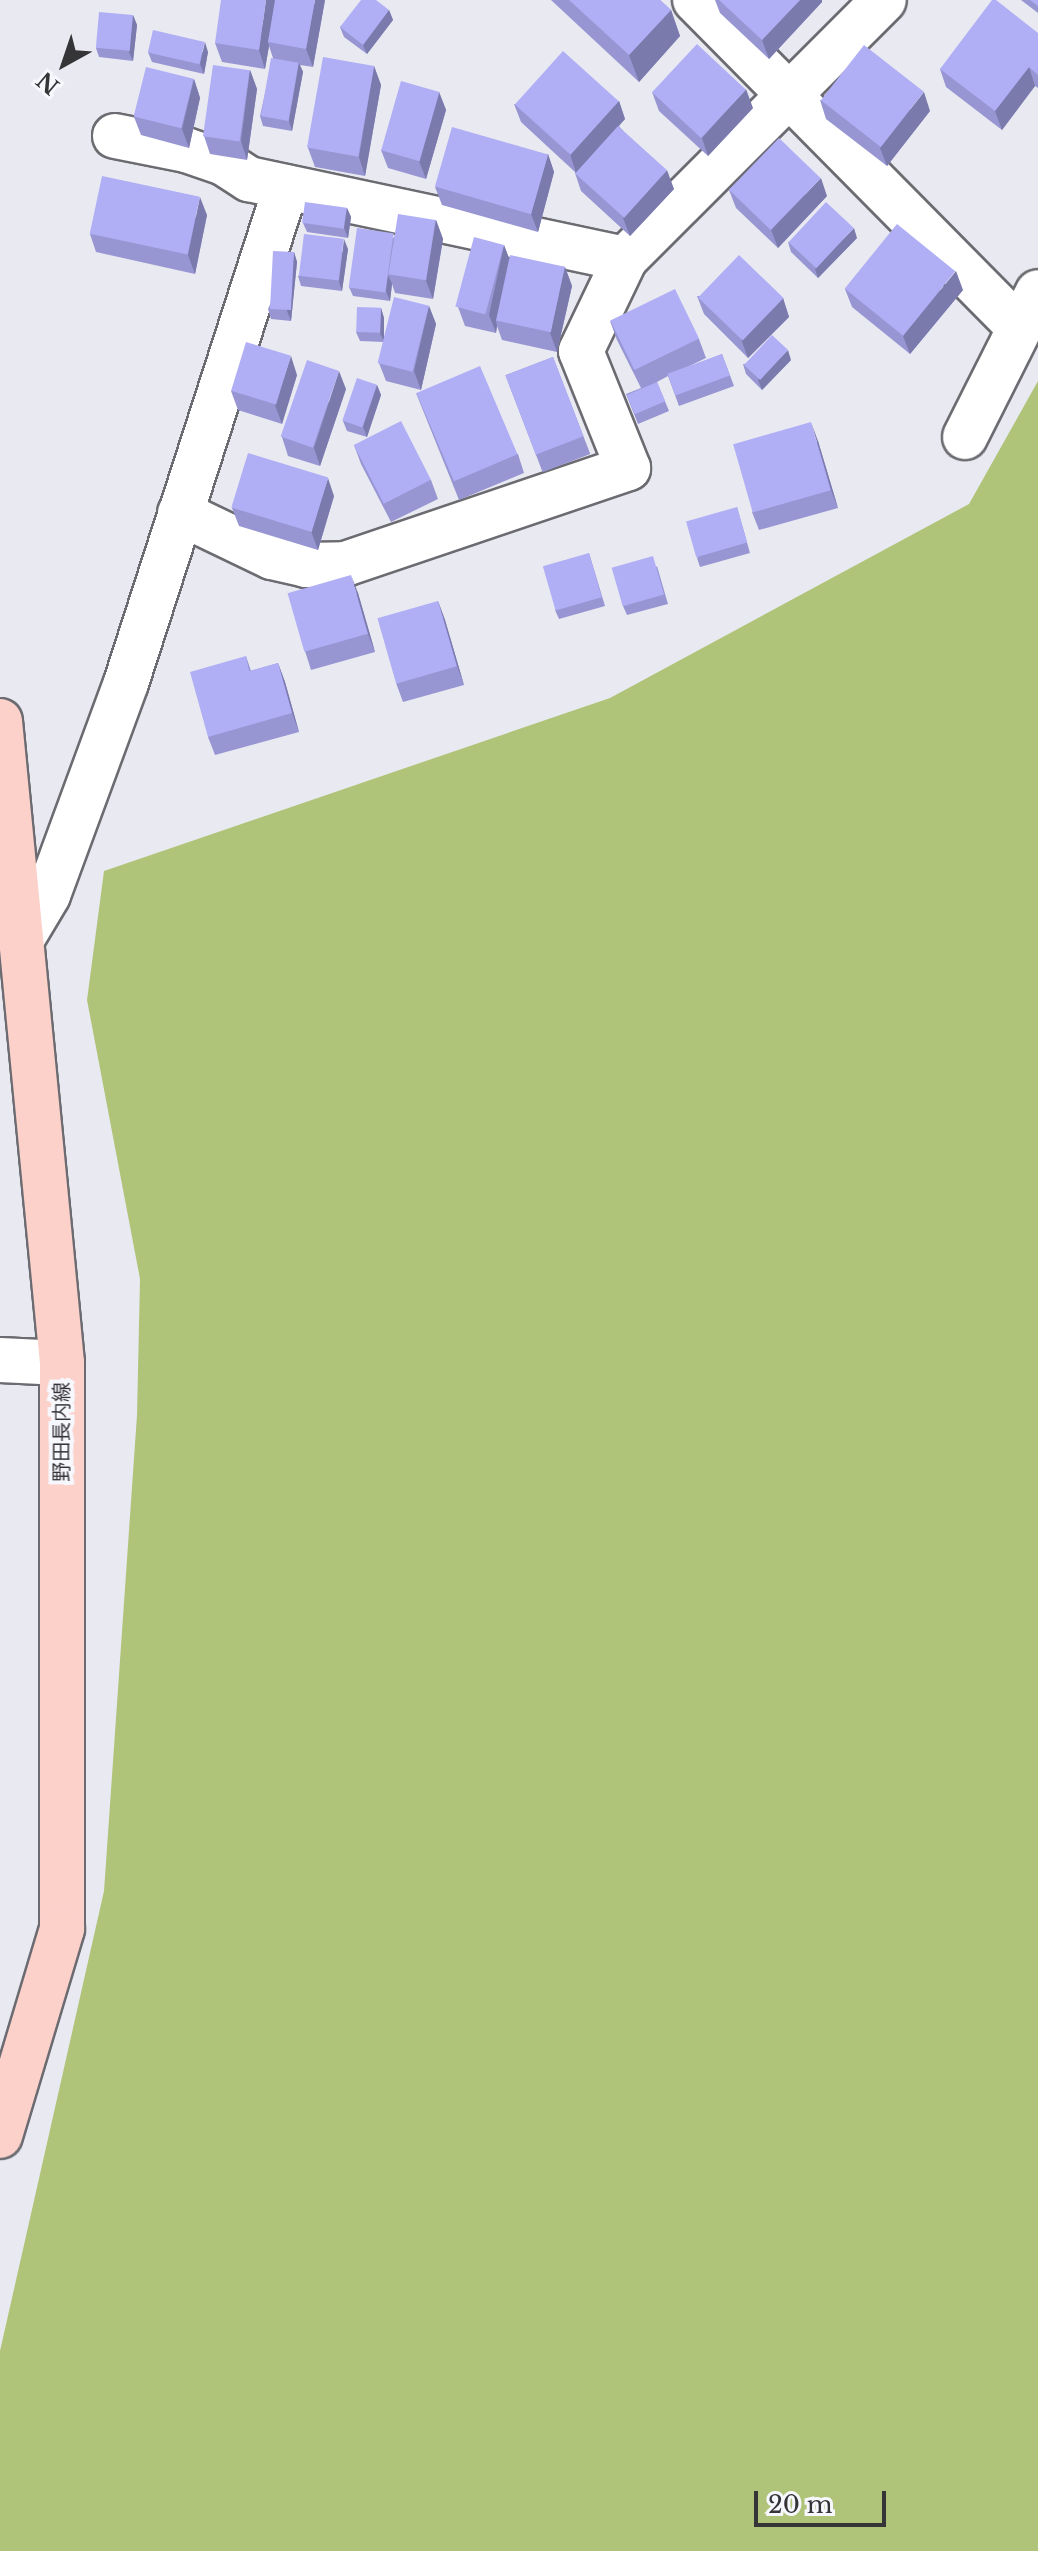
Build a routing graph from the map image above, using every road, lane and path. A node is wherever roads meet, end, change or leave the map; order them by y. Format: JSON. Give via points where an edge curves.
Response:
{"nodes":[{"id":1,"x":695,"y":0,"type":"edge"},
{"id":2,"x":866,"y":6,"type":"edge"},
{"id":3,"x":788,"y":96,"type":"junction"},
{"id":4,"x":115,"y":136,"type":"dead end"},
{"id":5,"x":286,"y":187,"type":"junction"},
{"id":6,"x":625,"y":259,"type":"junction"},
{"id":7,"x":1028,"y":310,"type":"edge"},
{"id":8,"x":965,"y":437,"type":"dead end"},
{"id":9,"x":180,"y":513,"type":"junction"},
{"id":10,"x":0,"y":721,"type":"edge"},
{"id":11,"x":23,"y":937,"type":"junction"},
{"id":12,"x":0,"y":1360,"type":"edge"},
{"id":13,"x":62,"y":1363,"type":"junction"},
{"id":14,"x":0,"y":2136,"type":"edge"}],
"edges":[{"from":1,"to":3,"type":"street"},
{"from":2,"to":3,"type":"street"},
{"from":3,"to":6,"type":"street"},
{"from":3,"to":7,"type":"street"},
{"from":4,"to":5,"type":"street","via":[[186,150],[224,163],[249,179]]},
{"from":5,"to":6,"type":"street"},
{"from":5,"to":9,"type":"street"},
{"from":6,"to":9,"type":"street","via":[[581,351],[628,468],[345,564],[306,565],[272,557]]},
{"from":7,"to":8,"type":"street"},
{"from":9,"to":11,"type":"street","via":[[126,683],[48,895]]},
{"from":10,"to":11,"type":"main road","name":"野田長内線"},
{"from":11,"to":13,"type":"main road","name":"野田長内線"},
{"from":12,"to":13,"type":"street"},
{"from":13,"to":14,"type":"main road","name":"野田長内線","via":[[62,1929]]}]}
